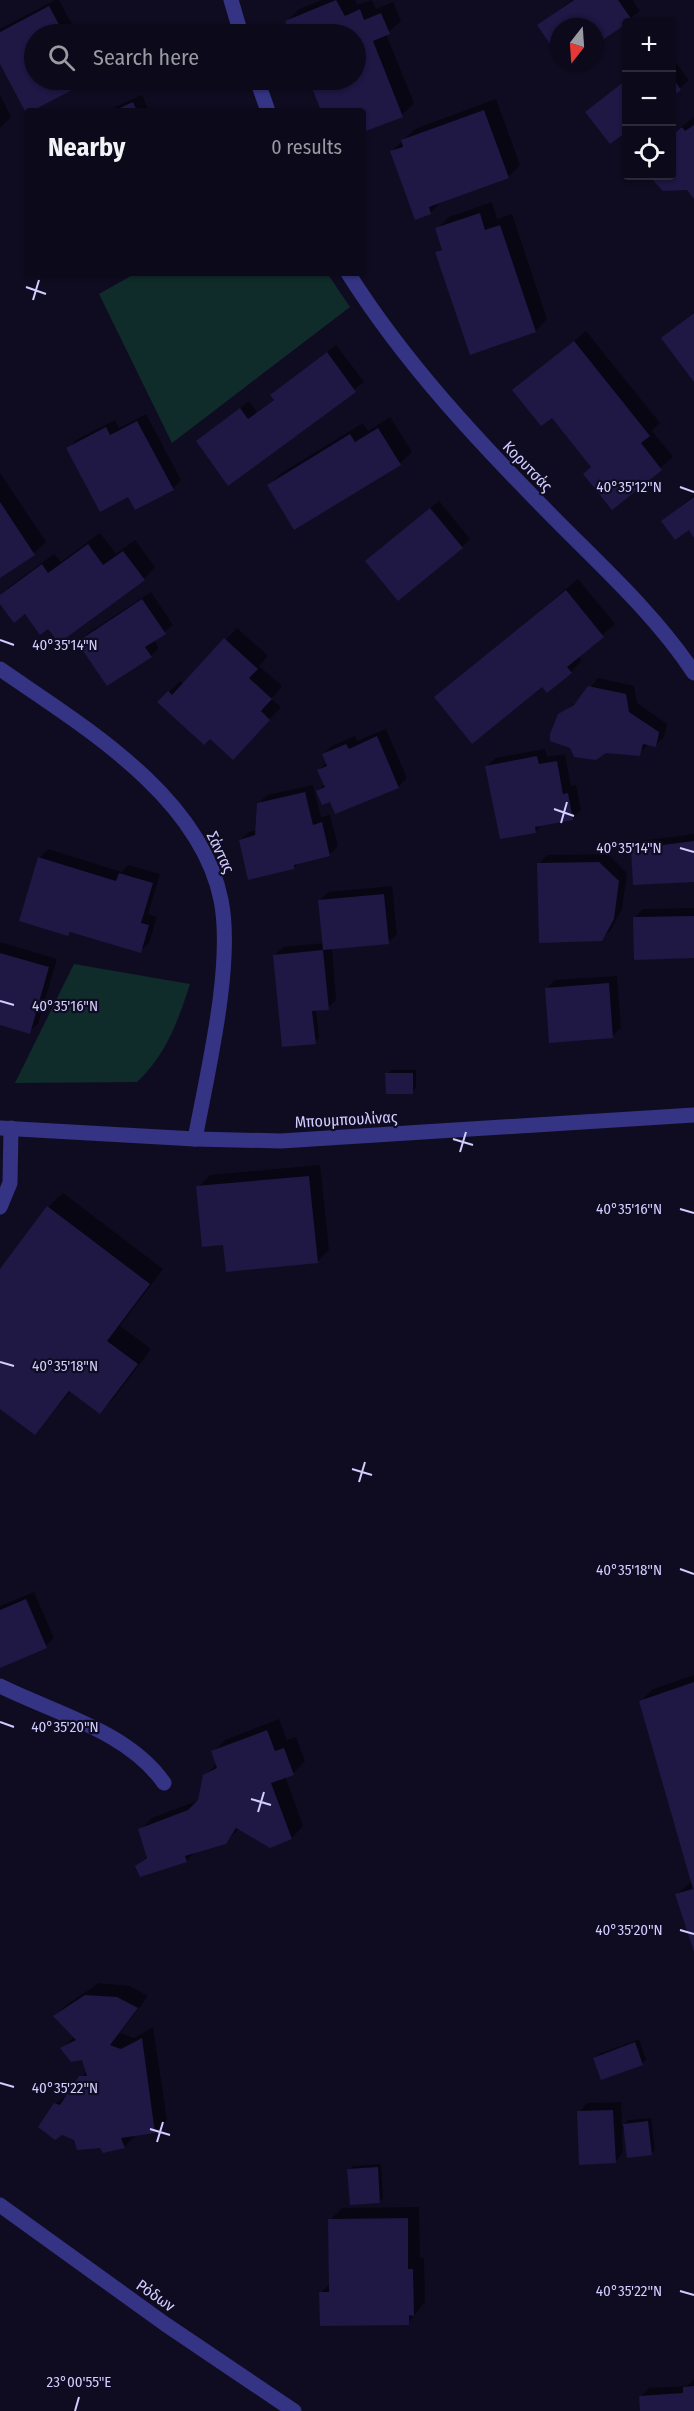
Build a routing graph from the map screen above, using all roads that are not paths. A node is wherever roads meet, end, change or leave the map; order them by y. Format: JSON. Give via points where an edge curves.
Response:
{"nodes":[{"id":1,"x":231,"y":0,"type":"edge"},
{"id":2,"x":238,"y":24,"type":"edge"},
{"id":3,"x":261,"y":90,"type":"edge"},
{"id":4,"x":267,"y":108,"type":"edge"},
{"id":5,"x":350,"y":276,"type":"edge"},
{"id":6,"x":0,"y":669,"type":"edge"},
{"id":7,"x":694,"y":673,"type":"edge"},
{"id":8,"x":694,"y":1115,"type":"edge"},
{"id":9,"x":5,"y":1128,"type":"edge"},
{"id":10,"x":195,"y":1139,"type":"junction"},
{"id":11,"x":0,"y":1207,"type":"edge"},
{"id":12,"x":0,"y":1686,"type":"edge"},
{"id":13,"x":164,"y":1783,"type":"dead end"},
{"id":14,"x":0,"y":2205,"type":"edge"},
{"id":15,"x":294,"y":2411,"type":"edge"}],
"edges":[{"from":1,"to":2,"type":"street"},
{"from":3,"to":4,"type":"street"},
{"from":5,"to":7,"type":"street","name":"Κορυτσάς","via":[[447,404],[658,624]]},
{"from":6,"to":10,"type":"street","name":"Σάντας","via":[[99,739],[150,783],[195,837],[216,879],[222,910],[223,959]]},
{"from":8,"to":10,"type":"street","name":"Μπουμπουλίνας","via":[[303,1140]]},
{"from":9,"to":10,"type":"street","name":"Μπουμπουλίνας"},
{"from":9,"to":11,"type":"street","via":[[10,1183]]},
{"from":12,"to":13,"type":"street","via":[[108,1735],[153,1767]]},
{"from":14,"to":15,"type":"street","name":"Ρόδων"}]}
